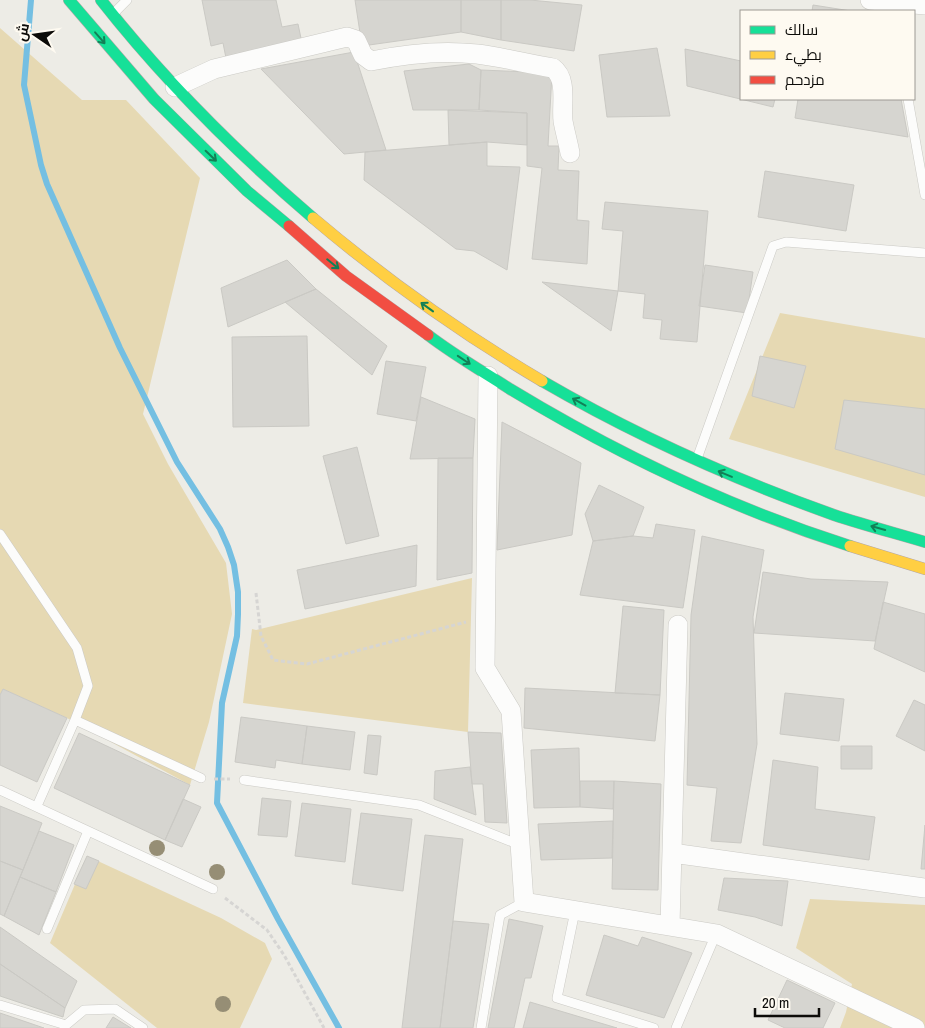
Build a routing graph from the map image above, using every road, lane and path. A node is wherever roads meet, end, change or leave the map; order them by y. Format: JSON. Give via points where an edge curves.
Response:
{"nodes":[{"id":1,"x":69,"y":0,"type":"edge"},
{"id":2,"x":101,"y":0,"type":"edge"},
{"id":3,"x":127,"y":0,"type":"edge"},
{"id":4,"x":870,"y":0,"type":"edge"},
{"id":5,"x":925,"y":5,"type":"edge"},
{"id":6,"x":892,"y":7,"type":"edge"},
{"id":7,"x":112,"y":15,"type":"junction"},
{"id":8,"x":175,"y":87,"type":"junction"},
{"id":9,"x":908,"y":100,"type":"edge"},
{"id":10,"x":570,"y":153,"type":"dead end"},
{"id":11,"x":925,"y":195,"type":"edge"},
{"id":12,"x":925,"y":253,"type":"edge"},
{"id":13,"x":488,"y":376,"type":"junction"},
{"id":14,"x":696,"y":462,"type":"junction"},
{"id":15,"x":0,"y":534,"type":"edge"},
{"id":16,"x":925,"y":542,"type":"edge"},
{"id":17,"x":925,"y":569,"type":"edge"},
{"id":18,"x":256,"y":593,"type":"dead end"},
{"id":19,"x":486,"y":616,"type":"junction"},
{"id":20,"x":678,"y":625,"type":"dead end"},
{"id":21,"x":75,"y":720,"type":"junction"},
{"id":22,"x":201,"y":778,"type":"joint"},
{"id":23,"x":244,"y":780,"type":"joint"},
{"id":24,"x":0,"y":790,"type":"edge"},
{"id":25,"x":37,"y":806,"type":"junction"},
{"id":26,"x":88,"y":831,"type":"junction"},
{"id":27,"x":520,"y":844,"type":"junction"},
{"id":28,"x":672,"y":853,"type":"junction"},
{"id":29,"x":925,"y":888,"type":"edge"},
{"id":30,"x":213,"y":889,"type":"joint"},
{"id":31,"x":524,"y":902,"type":"junction"},
{"id":32,"x":575,"y":910,"type":"junction"},
{"id":33,"x":670,"y":926,"type":"junction"},
{"id":34,"x":48,"y":929,"type":"dead end"},
{"id":35,"x":717,"y":934,"type":"junction"},
{"id":36,"x":0,"y":1005,"type":"edge"},
{"id":37,"x":143,"y":1028,"type":"edge"},
{"id":38,"x":324,"y":1028,"type":"edge"},
{"id":39,"x":482,"y":1028,"type":"edge"},
{"id":40,"x":654,"y":1028,"type":"edge"},
{"id":41,"x":676,"y":1028,"type":"edge"},
{"id":42,"x":916,"y":1028,"type":"edge"}],
"edges":[{"from":1,"to":13,"type":"highway","one_way":true,"via":[[140,83],[247,191],[364,288]]},
{"from":2,"to":7,"type":"highway"},
{"from":3,"to":7,"type":"lane"},
{"from":4,"to":6,"type":"street"},
{"from":5,"to":6,"type":"street"},
{"from":7,"to":8,"type":"highway"},
{"from":8,"to":10,"type":"street","via":[[214,69],[347,37],[356,40],[362,54],[371,61],[432,53],[476,54],[553,68],[557,72],[562,83],[563,120]]},
{"from":14,"to":8,"type":"highway","one_way":true,"via":[[611,420],[456,328],[313,220]]},
{"from":9,"to":11,"type":"lane"},
{"from":12,"to":14,"type":"lane","via":[[786,242],[773,246]]},
{"from":13,"to":17,"type":"highway","via":[[592,437],[688,485],[833,542]]},
{"from":13,"to":19,"type":"street"},
{"from":16,"to":14,"type":"highway","one_way":true,"via":[[806,505]]},
{"from":15,"to":21,"type":"lane","via":[[77,648],[88,686]]},
{"from":18,"to":19,"type":"path","via":[[261,636],[273,660],[307,664]]},
{"from":19,"to":27,"type":"street","via":[[485,668],[511,711]]},
{"from":20,"to":28,"type":"street"},
{"from":21,"to":22,"type":"lane"},
{"from":21,"to":25,"type":"lane"},
{"from":22,"to":23,"type":"path"},
{"from":23,"to":27,"type":"lane","via":[[418,805]]},
{"from":24,"to":25,"type":"lane"},
{"from":25,"to":26,"type":"lane"},
{"from":26,"to":30,"type":"lane"},
{"from":26,"to":34,"type":"lane"},
{"from":27,"to":31,"type":"street"},
{"from":28,"to":29,"type":"street"},
{"from":28,"to":33,"type":"street"},
{"from":30,"to":38,"type":"path","via":[[268,930]]},
{"from":31,"to":32,"type":"street"},
{"from":31,"to":39,"type":"lane","via":[[500,915]]},
{"from":32,"to":33,"type":"street"},
{"from":32,"to":40,"type":"lane","via":[[557,998]]},
{"from":33,"to":35,"type":"street"},
{"from":35,"to":41,"type":"lane"},
{"from":35,"to":42,"type":"street"},
{"from":36,"to":37,"type":"lane","via":[[66,1025],[84,1010],[115,1010]]}]}
